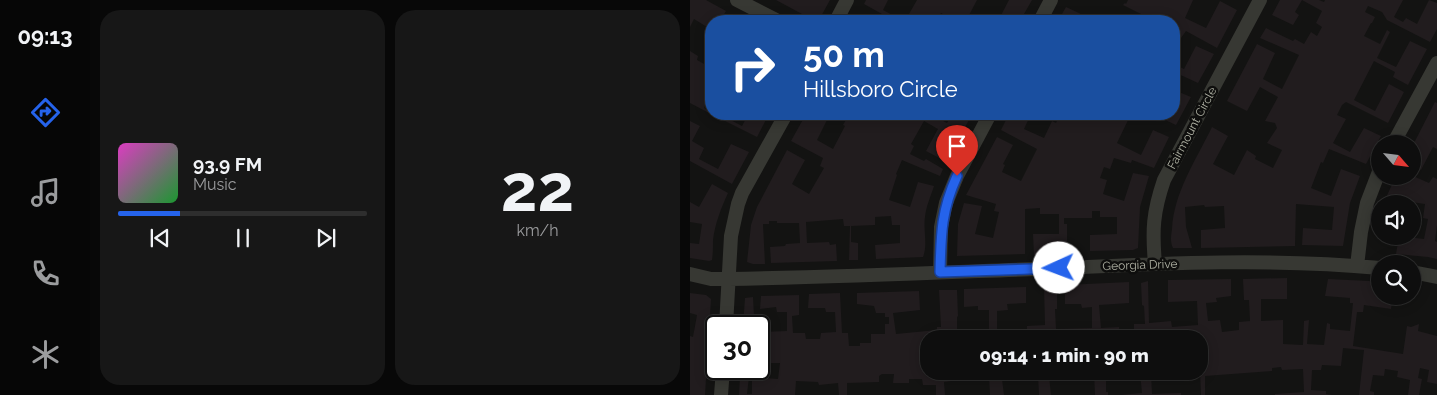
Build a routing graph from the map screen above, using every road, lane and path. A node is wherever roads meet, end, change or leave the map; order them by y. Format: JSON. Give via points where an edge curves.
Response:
{"nodes":[{"id":1,"x":737,"y":0,"type":"edge"},
{"id":2,"x":847,"y":0,"type":"edge"},
{"id":3,"x":1051,"y":0,"type":"edge"},
{"id":4,"x":1260,"y":0,"type":"edge"},
{"id":5,"x":766,"y":15,"type":"edge"},
{"id":6,"x":839,"y":15,"type":"edge"},
{"id":7,"x":1043,"y":15,"type":"edge"},
{"id":8,"x":1437,"y":62,"type":"edge"},
{"id":9,"x":783,"y":120,"type":"edge"},
{"id":10,"x":987,"y":120,"type":"edge"},
{"id":11,"x":1398,"y":135,"type":"edge"},
{"id":12,"x":1373,"y":185,"type":"edge"},
{"id":13,"x":1155,"y":264,"type":"junction"},
{"id":14,"x":1357,"y":266,"type":"junction"},
{"id":15,"x":1371,"y":267,"type":"edge"},
{"id":16,"x":940,"y":272,"type":"junction"},
{"id":17,"x":690,"y":274,"type":"edge"},
{"id":18,"x":1421,"y":274,"type":"edge"},
{"id":19,"x":1437,"y":277,"type":"edge"},
{"id":20,"x":729,"y":279,"type":"junction"},
{"id":21,"x":727,"y":315,"type":"edge"},
{"id":22,"x":722,"y":380,"type":"edge"},
{"id":23,"x":721,"y":395,"type":"edge"}],
"edges":[{"from":1,"to":5,"type":"street"},
{"from":2,"to":6,"type":"street"},
{"from":3,"to":7,"type":"street"},
{"from":4,"to":13,"type":"street","name":"Fairmount Circle","via":[[1164,180],[1156,202],[1153,227]]},
{"from":8,"to":11,"type":"street"},
{"from":9,"to":20,"type":"street","via":[[738,204],[731,236]]},
{"from":10,"to":16,"type":"street","via":[[946,203],[941,228]]},
{"from":12,"to":14,"type":"street","via":[[1366,203]]},
{"from":13,"to":14,"type":"street","name":"Georgia Drive","via":[[1266,262]]},
{"from":13,"to":16,"type":"street","name":"Georgia Drive"},
{"from":14,"to":15,"type":"street","name":"Georgia Drive"},
{"from":16,"to":20,"type":"street","name":"Georgia Drive"},
{"from":17,"to":20,"type":"street","name":"Georgia Drive"},
{"from":18,"to":19,"type":"street"},
{"from":20,"to":21,"type":"street"},
{"from":22,"to":23,"type":"street"}]}
